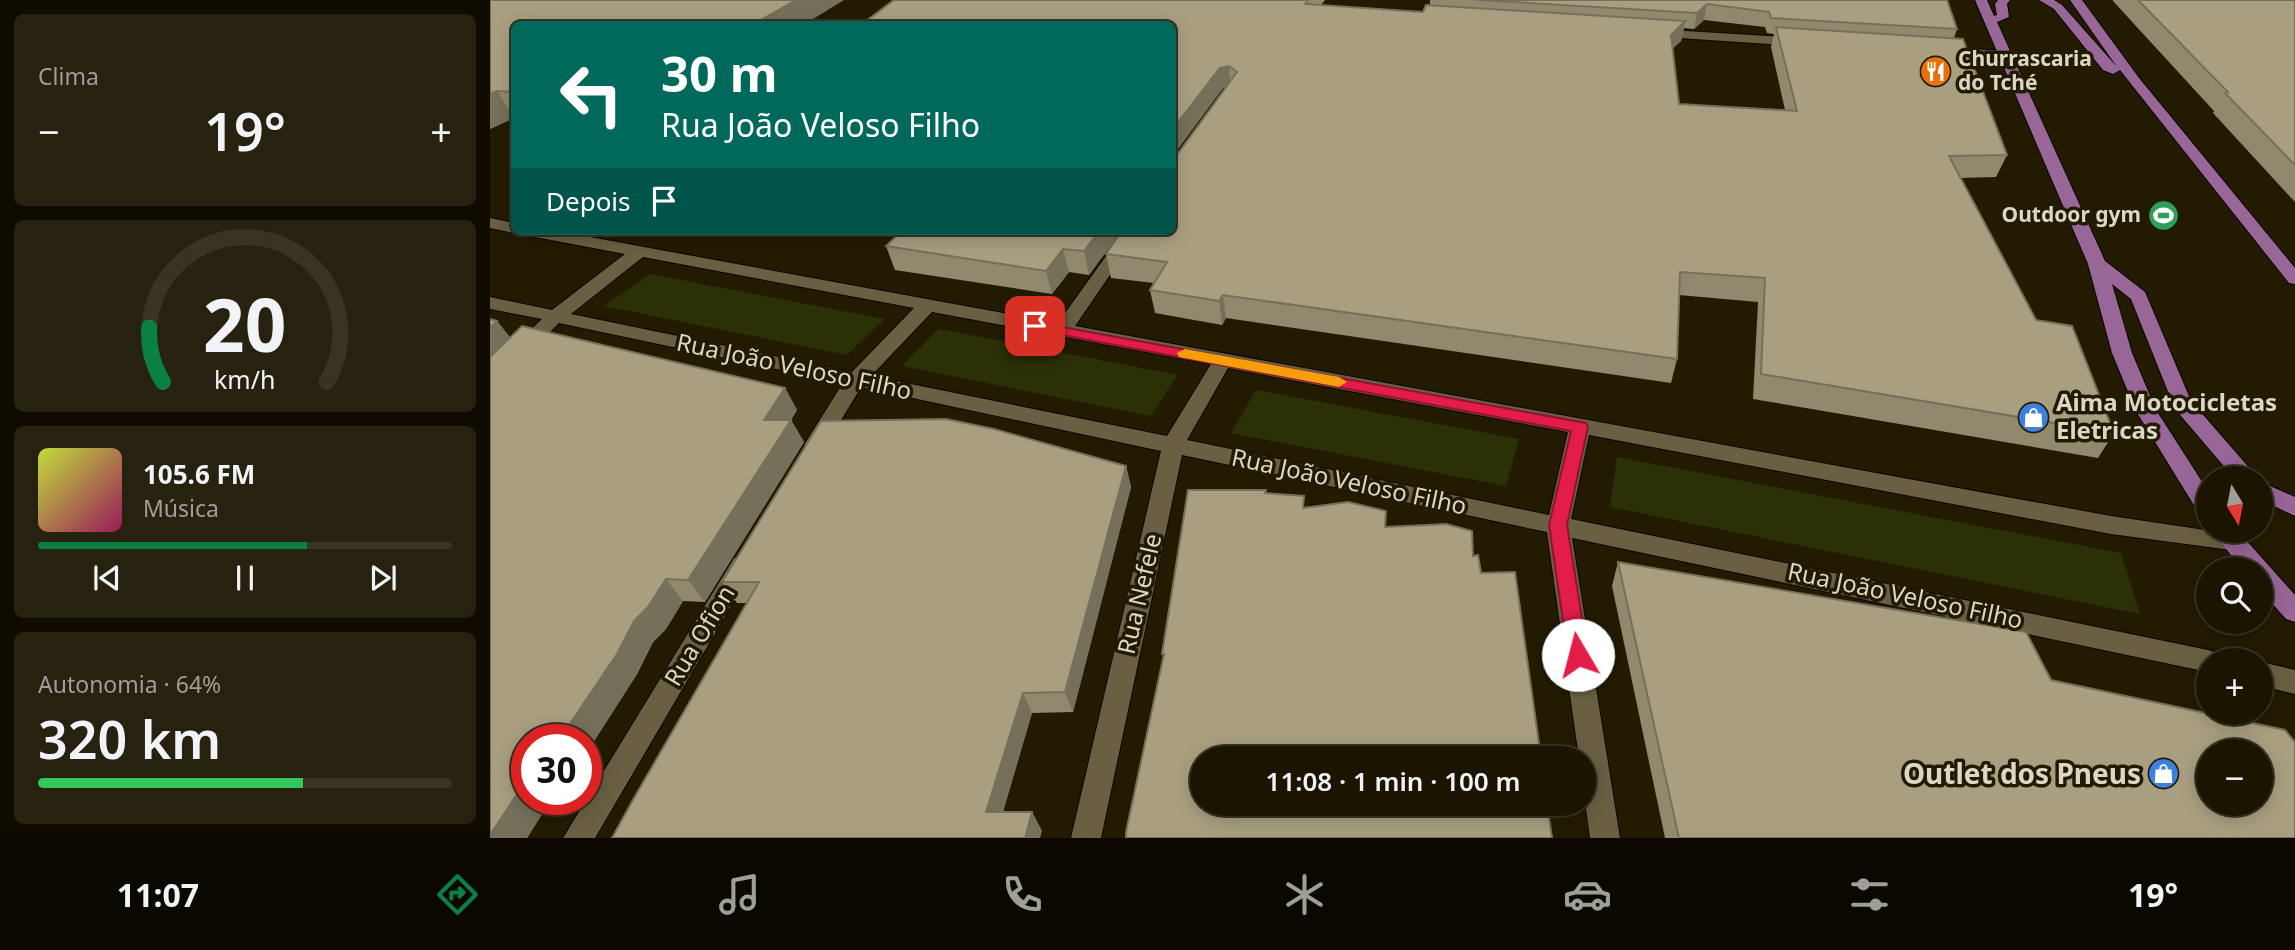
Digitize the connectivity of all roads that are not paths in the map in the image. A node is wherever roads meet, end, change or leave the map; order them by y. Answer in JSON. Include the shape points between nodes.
{"nodes":[{"id":1,"x":1981,"y":0,"type":"edge"},
{"id":2,"x":2004,"y":0,"type":"edge"},
{"id":3,"x":2045,"y":0,"type":"edge"},
{"id":4,"x":2076,"y":0,"type":"edge"},
{"id":5,"x":1990,"y":20,"type":"junction"},
{"id":6,"x":1639,"y":32,"type":"edge"},
{"id":7,"x":1807,"y":43,"type":"edge"},
{"id":8,"x":1932,"y":51,"type":"edge"},
{"id":9,"x":2004,"y":55,"type":"junction"},
{"id":10,"x":2134,"y":81,"type":"junction"},
{"id":11,"x":490,"y":223,"type":"edge"},
{"id":12,"x":511,"y":227,"type":"edge"},
{"id":13,"x":551,"y":235,"type":"edge"},
{"id":14,"x":1129,"y":235,"type":"edge"},
{"id":15,"x":639,"y":252,"type":"junction"},
{"id":16,"x":2097,"y":264,"type":"junction"},
{"id":17,"x":2295,"y":279,"type":"edge"},
{"id":18,"x":490,"y":303,"type":"edge"},
{"id":19,"x":927,"y":306,"type":"junction"},
{"id":20,"x":554,"y":317,"type":"junction"},
{"id":21,"x":1062,"y":331,"type":"junction"},
{"id":22,"x":1223,"y":360,"type":"junction"},
{"id":23,"x":855,"y":380,"type":"junction"},
{"id":24,"x":490,"y":381,"type":"edge"},
{"id":25,"x":1580,"y":427,"type":"junction"},
{"id":26,"x":1173,"y":445,"type":"junction"},
{"id":27,"x":805,"y":462,"type":"edge"},
{"id":28,"x":2236,"y":466,"type":"edge"},
{"id":29,"x":2196,"y":490,"type":"edge"},
{"id":30,"x":2273,"y":496,"type":"edge"},
{"id":31,"x":2295,"y":507,"type":"edge"},
{"id":32,"x":1558,"y":525,"type":"junction"},
{"id":33,"x":2196,"y":533,"type":"edge"},
{"id":34,"x":2233,"y":543,"type":"edge"},
{"id":35,"x":755,"y":544,"type":"edge"},
{"id":36,"x":2245,"y":557,"type":"edge"},
{"id":37,"x":2273,"y":587,"type":"edge"},
{"id":38,"x":2295,"y":612,"type":"edge"},
{"id":39,"x":2196,"y":658,"type":"edge"},
{"id":40,"x":2273,"y":677,"type":"edge"},
{"id":41,"x":2295,"y":682,"type":"edge"},
{"id":42,"x":578,"y":838,"type":"edge"},
{"id":43,"x":1086,"y":838,"type":"edge"},
{"id":44,"x":1605,"y":838,"type":"edge"}],
"edges":[{"from":1,"to":5,"type":"main road"},
{"from":2,"to":5,"type":"main road","via":[[2003,17]]},
{"from":3,"to":10,"type":"main road","via":[[2058,7],[2108,67]]},
{"from":4,"to":10,"type":"main road"},
{"from":5,"to":9,"type":"main road"},
{"from":6,"to":7,"type":"street"},
{"from":8,"to":9,"type":"street"},
{"from":9,"to":16,"type":"main road"},
{"from":10,"to":17,"type":"main road"},
{"from":11,"to":12,"type":"street"},
{"from":13,"to":15,"type":"street"},
{"from":14,"to":21,"type":"street"},
{"from":15,"to":19,"type":"street"},
{"from":15,"to":20,"type":"street"},
{"from":16,"to":28,"type":"main road","via":[[2139,296],[2182,404]]},
{"from":16,"to":29,"type":"main road","via":[[2122,353],[2146,411]]},
{"from":18,"to":20,"type":"street","name":"Rua João Veloso Filho"},
{"from":19,"to":21,"type":"street"},
{"from":19,"to":23,"type":"street"},
{"from":20,"to":23,"type":"street","name":"Rua João Veloso Filho"},
{"from":20,"to":24,"type":"street"},
{"from":21,"to":22,"type":"street"},
{"from":22,"to":25,"type":"street"},
{"from":22,"to":26,"type":"street","name":"Rua Nefele"},
{"from":23,"to":26,"type":"street","name":"Rua João Veloso Filho"},
{"from":23,"to":27,"type":"street"},
{"from":25,"to":32,"type":"street"},
{"from":25,"to":33,"type":"street","via":[[2111,525]]},
{"from":26,"to":32,"type":"street","name":"Rua João Veloso Filho"},
{"from":26,"to":43,"type":"street","name":"Rua Nefele"},
{"from":30,"to":31,"type":"main road"},
{"from":32,"to":39,"type":"street","name":"Rua João Veloso Filho"},
{"from":32,"to":44,"type":"street"},
{"from":34,"to":36,"type":"main road"},
{"from":35,"to":42,"type":"street","name":"Rua Ofion"},
{"from":37,"to":38,"type":"main road"},
{"from":40,"to":41,"type":"street"}]}
